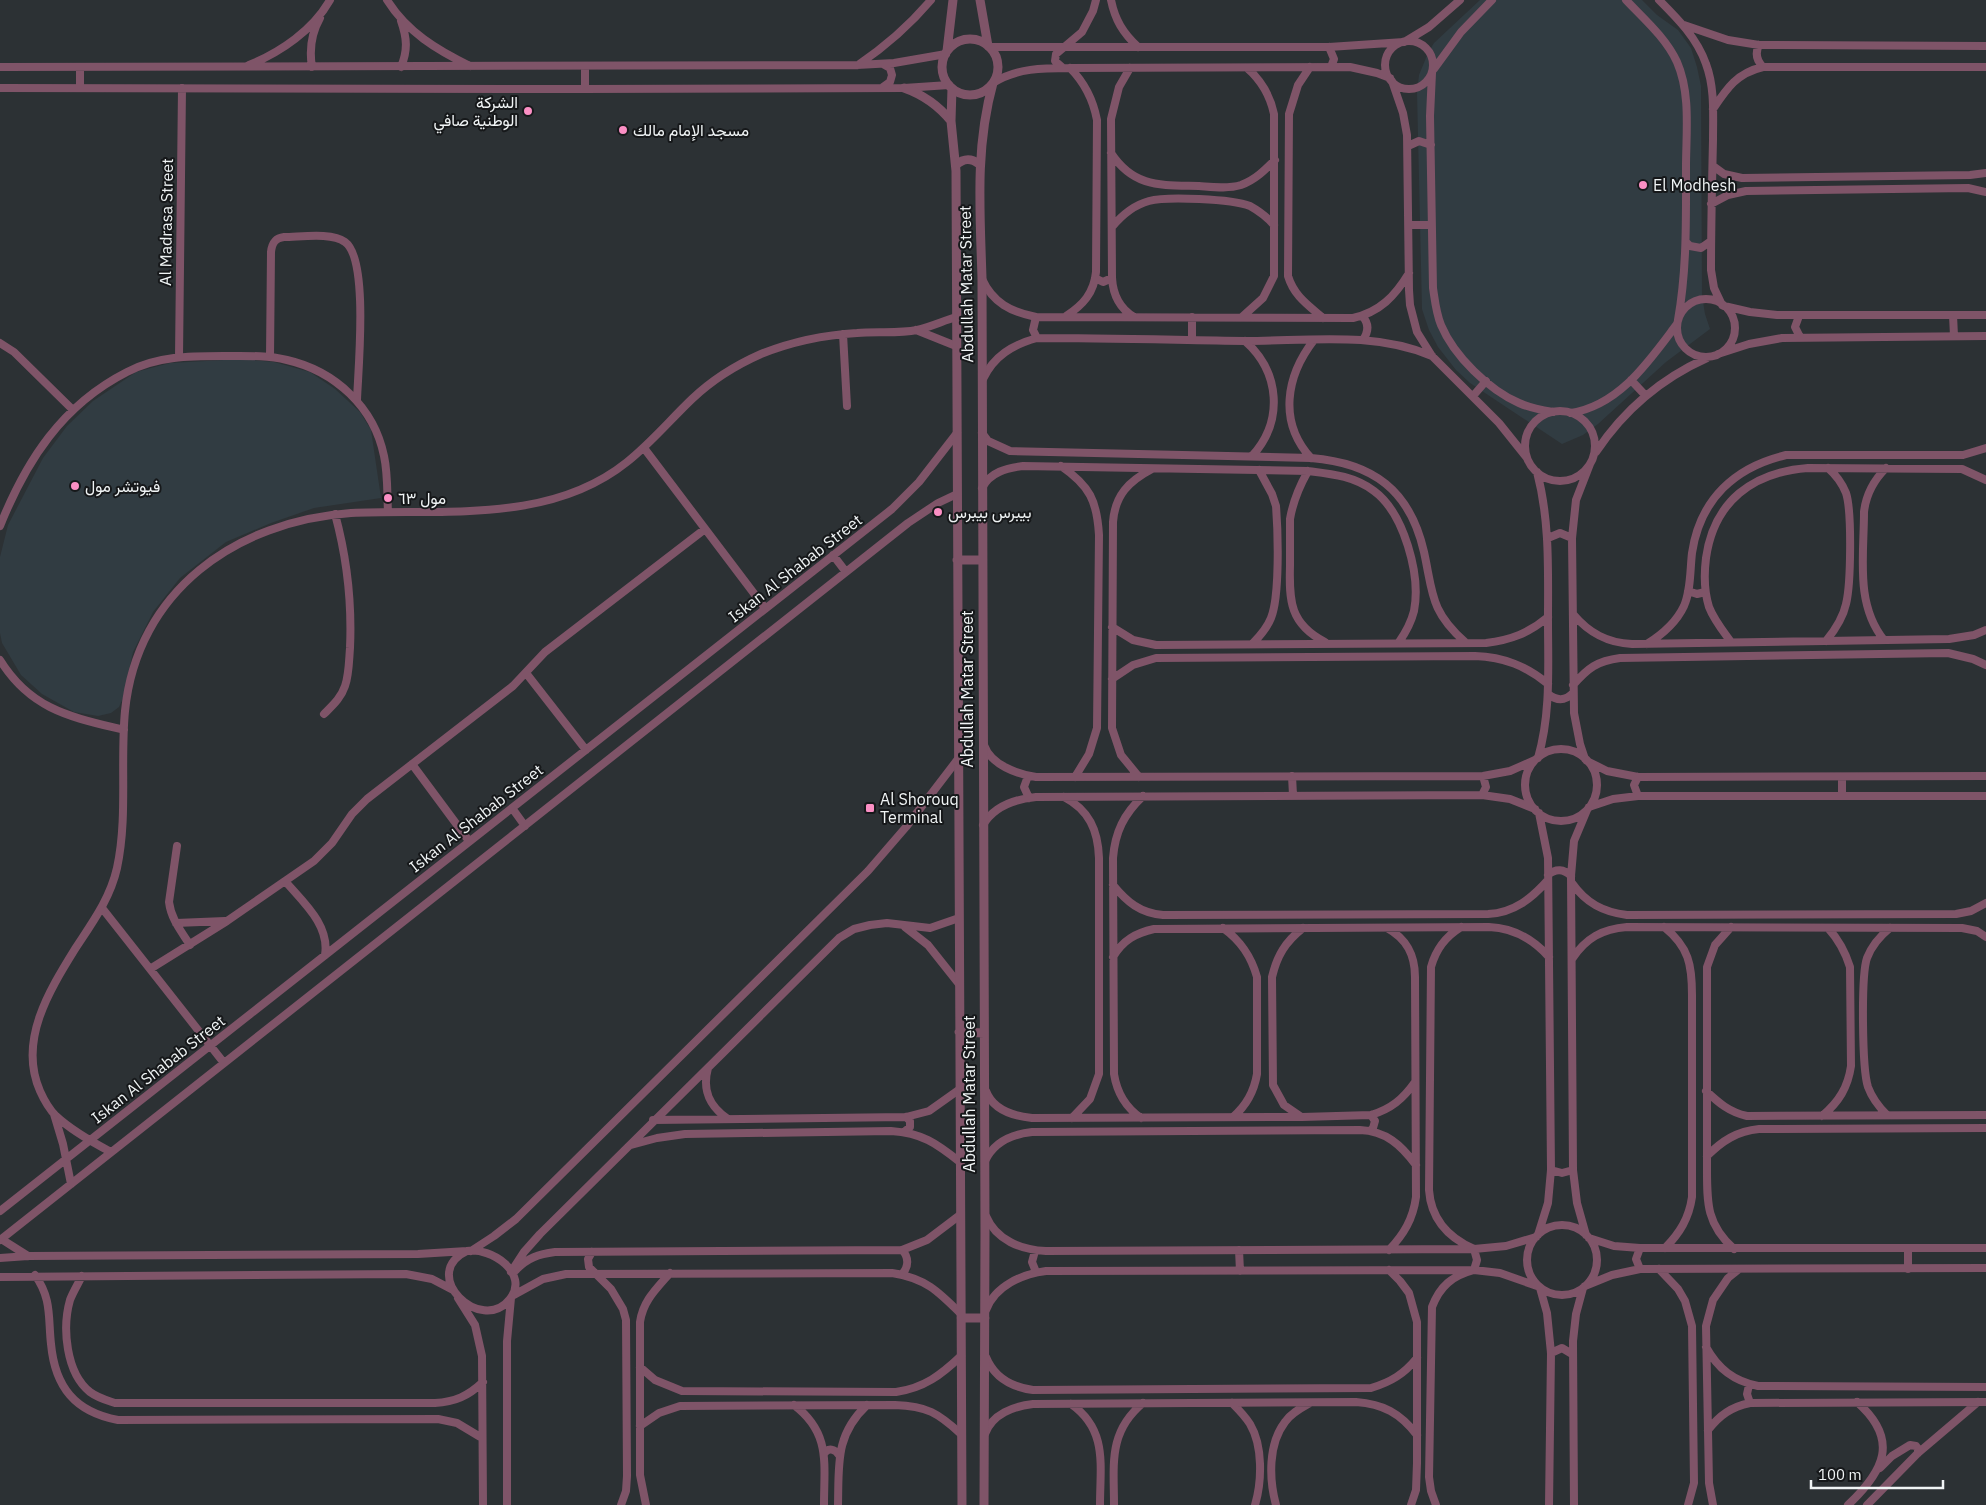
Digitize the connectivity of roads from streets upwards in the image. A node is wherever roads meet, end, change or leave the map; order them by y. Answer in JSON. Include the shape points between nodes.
{"nodes":[{"id":1,"x":330,"y":0,"type":"edge"},
{"id":2,"x":336,"y":0,"type":"edge"},
{"id":3,"x":931,"y":0,"type":"edge"},
{"id":4,"x":954,"y":0,"type":"edge"},
{"id":5,"x":980,"y":0,"type":"edge"},
{"id":6,"x":1096,"y":0,"type":"edge"},
{"id":7,"x":1106,"y":0,"type":"edge"},
{"id":8,"x":1111,"y":0,"type":"edge"},
{"id":9,"x":1460,"y":0,"type":"edge"},
{"id":10,"x":1492,"y":0,"type":"edge"},
{"id":11,"x":1626,"y":0,"type":"edge"},
{"id":12,"x":1660,"y":0,"type":"edge"},
{"id":13,"x":387,"y":1,"type":"edge"},
{"id":14,"x":1483,"y":4,"type":"edge"},
{"id":15,"x":325,"y":8,"type":"junction"},
{"id":16,"x":399,"y":17,"type":"junction"},
{"id":17,"x":1684,"y":25,"type":"junction"},
{"id":18,"x":1986,"y":38,"type":"edge"},
{"id":19,"x":1405,"y":42,"type":"junction"},
{"id":20,"x":1759,"y":45,"type":"junction"},
{"id":21,"x":1977,"y":46,"type":"junction"},
{"id":22,"x":1986,"y":46,"type":"edge"},
{"id":23,"x":989,"y":47,"type":"junction"},
{"id":24,"x":1063,"y":47,"type":"junction"},
{"id":25,"x":1138,"y":47,"type":"junction"},
{"id":26,"x":1329,"y":47,"type":"junction"},
{"id":27,"x":946,"y":52,"type":"junction"},
{"id":28,"x":883,"y":64,"type":"junction"},
{"id":29,"x":857,"y":65,"type":"junction"},
{"id":30,"x":0,"y":67,"type":"edge"},
{"id":31,"x":80,"y":67,"type":"junction"},
{"id":32,"x":245,"y":67,"type":"junction"},
{"id":33,"x":312,"y":67,"type":"junction"},
{"id":34,"x":401,"y":67,"type":"junction"},
{"id":35,"x":472,"y":67,"type":"junction"},
{"id":36,"x":585,"y":67,"type":"junction"},
{"id":37,"x":1310,"y":67,"type":"junction"},
{"id":38,"x":1330,"y":67,"type":"junction"},
{"id":39,"x":1763,"y":67,"type":"junction"},
{"id":40,"x":1983,"y":67,"type":"edge"},
{"id":41,"x":1067,"y":68,"type":"junction"},
{"id":42,"x":1130,"y":68,"type":"junction"},
{"id":43,"x":1247,"y":68,"type":"junction"},
{"id":44,"x":1432,"y":72,"type":"junction"},
{"id":45,"x":1986,"y":74,"type":"edge"},
{"id":46,"x":1391,"y":80,"type":"junction"},
{"id":47,"x":993,"y":83,"type":"junction"},
{"id":48,"x":883,"y":87,"type":"junction"},
{"id":49,"x":950,"y":87,"type":"junction"},
{"id":50,"x":0,"y":88,"type":"edge"},
{"id":51,"x":80,"y":88,"type":"junction"},
{"id":52,"x":182,"y":88,"type":"junction"},
{"id":53,"x":904,"y":88,"type":"junction"},
{"id":54,"x":585,"y":89,"type":"junction"},
{"id":55,"x":1713,"y":109,"type":"junction"},
{"id":56,"x":1274,"y":114,"type":"junction"},
{"id":57,"x":1289,"y":114,"type":"junction"},
{"id":58,"x":1111,"y":119,"type":"junction"},
{"id":59,"x":951,"y":120,"type":"junction"},
{"id":60,"x":1097,"y":120,"type":"junction"},
{"id":61,"x":1431,"y":145,"type":"junction"},
{"id":62,"x":1408,"y":146,"type":"junction"},
{"id":63,"x":1111,"y":153,"type":"junction"},
{"id":64,"x":1275,"y":160,"type":"junction"},
{"id":65,"x":980,"y":164,"type":"junction"},
{"id":66,"x":956,"y":165,"type":"junction"},
{"id":67,"x":1713,"y":166,"type":"junction"},
{"id":68,"x":1986,"y":173,"type":"edge"},
{"id":69,"x":1158,"y":185,"type":"junction"},
{"id":70,"x":1231,"y":187,"type":"junction"},
{"id":71,"x":1986,"y":192,"type":"edge"},
{"id":72,"x":1158,"y":199,"type":"junction"},
{"id":73,"x":1230,"y":202,"type":"junction"},
{"id":74,"x":1711,"y":204,"type":"junction"},
{"id":75,"x":1274,"y":225,"type":"junction"},
{"id":76,"x":1409,"y":225,"type":"junction"},
{"id":77,"x":1431,"y":225,"type":"junction"},
{"id":78,"x":1112,"y":227,"type":"junction"},
{"id":79,"x":1686,"y":242,"type":"junction"},
{"id":80,"x":1710,"y":242,"type":"junction"},
{"id":81,"x":1409,"y":273,"type":"junction"},
{"id":82,"x":1274,"y":276,"type":"junction"},
{"id":83,"x":1288,"y":276,"type":"junction"},
{"id":84,"x":982,"y":278,"type":"junction"},
{"id":85,"x":1095,"y":278,"type":"junction"},
{"id":86,"x":1112,"y":278,"type":"junction"},
{"id":87,"x":1723,"y":305,"type":"junction"},
{"id":88,"x":1953,"y":315,"type":"junction"},
{"id":89,"x":1986,"y":315,"type":"edge"},
{"id":90,"x":1036,"y":316,"type":"junction"},
{"id":91,"x":1362,"y":316,"type":"junction"},
{"id":92,"x":1799,"y":316,"type":"junction"},
{"id":93,"x":956,"y":317,"type":"junction"},
{"id":94,"x":1064,"y":317,"type":"junction"},
{"id":95,"x":1134,"y":317,"type":"junction"},
{"id":96,"x":1192,"y":317,"type":"junction"},
{"id":97,"x":1242,"y":317,"type":"junction"},
{"id":98,"x":1323,"y":318,"type":"junction"},
{"id":99,"x":1677,"y":322,"type":"junction"},
{"id":100,"x":916,"y":330,"type":"junction"},
{"id":101,"x":843,"y":334,"type":"junction"},
{"id":102,"x":1954,"y":336,"type":"junction"},
{"id":103,"x":1800,"y":337,"type":"junction"},
{"id":104,"x":1037,"y":338,"type":"junction"},
{"id":105,"x":1984,"y":338,"type":"edge"},
{"id":106,"x":1192,"y":339,"type":"junction"},
{"id":107,"x":1314,"y":340,"type":"junction"},
{"id":108,"x":1363,"y":340,"type":"junction"},
{"id":109,"x":1245,"y":341,"type":"junction"},
{"id":110,"x":0,"y":343,"type":"edge"},
{"id":111,"x":956,"y":346,"type":"junction"},
{"id":112,"x":1718,"y":354,"type":"junction"},
{"id":113,"x":1432,"y":356,"type":"junction"},
{"id":114,"x":179,"y":357,"type":"junction"},
{"id":115,"x":270,"y":357,"type":"junction"},
{"id":116,"x":1709,"y":357,"type":"junction"},
{"id":117,"x":982,"y":380,"type":"junction"},
{"id":118,"x":1631,"y":380,"type":"junction"},
{"id":119,"x":1486,"y":381,"type":"junction"},
{"id":120,"x":1645,"y":395,"type":"junction"},
{"id":121,"x":1473,"y":396,"type":"junction"},
{"id":122,"x":357,"y":400,"type":"junction"},
{"id":123,"x":1274,"y":400,"type":"junction"},
{"id":124,"x":1289,"y":400,"type":"junction"},
{"id":125,"x":846,"y":406,"type":"dead end"},
{"id":126,"x":73,"y":410,"type":"junction"},
{"id":127,"x":1552,"y":412,"type":"junction"},
{"id":128,"x":1570,"y":413,"type":"junction"},
{"id":129,"x":982,"y":433,"type":"junction"},
{"id":130,"x":957,"y":434,"type":"junction"},
{"id":131,"x":644,"y":448,"type":"junction"},
{"id":132,"x":1986,"y":448,"type":"edge"},
{"id":133,"x":1022,"y":452,"type":"junction"},
{"id":134,"x":1594,"y":454,"type":"junction"},
{"id":135,"x":1963,"y":454,"type":"junction"},
{"id":136,"x":1227,"y":456,"type":"junction"},
{"id":137,"x":1252,"y":456,"type":"junction"},
{"id":138,"x":1311,"y":458,"type":"junction"},
{"id":139,"x":1527,"y":458,"type":"junction"},
{"id":140,"x":1350,"y":464,"type":"junction"},
{"id":141,"x":1590,"y":464,"type":"junction"},
{"id":142,"x":1023,"y":466,"type":"junction"},
{"id":143,"x":1061,"y":466,"type":"junction"},
{"id":144,"x":1154,"y":468,"type":"junction"},
{"id":145,"x":1828,"y":468,"type":"junction"},
{"id":146,"x":1886,"y":468,"type":"junction"},
{"id":147,"x":1962,"y":469,"type":"junction"},
{"id":148,"x":1228,"y":470,"type":"junction"},
{"id":149,"x":1259,"y":470,"type":"junction"},
{"id":150,"x":1308,"y":471,"type":"junction"},
{"id":151,"x":1537,"y":472,"type":"junction"},
{"id":152,"x":1347,"y":477,"type":"junction"},
{"id":153,"x":1986,"y":480,"type":"edge"},
{"id":154,"x":982,"y":488,"type":"junction"},
{"id":155,"x":957,"y":494,"type":"junction"},
{"id":156,"x":388,"y":512,"type":"junction"},
{"id":157,"x":1850,"y":512,"type":"junction"},
{"id":158,"x":1864,"y":512,"type":"junction"},
{"id":159,"x":335,"y":514,"type":"junction"},
{"id":160,"x":1277,"y":519,"type":"junction"},
{"id":161,"x":1290,"y":519,"type":"junction"},
{"id":162,"x":0,"y":526,"type":"edge"},
{"id":163,"x":705,"y":529,"type":"junction"},
{"id":164,"x":1099,"y":535,"type":"junction"},
{"id":165,"x":1113,"y":535,"type":"junction"},
{"id":166,"x":1548,"y":538,"type":"junction"},
{"id":167,"x":1572,"y":538,"type":"junction"},
{"id":168,"x":833,"y":555,"type":"junction"},
{"id":169,"x":957,"y":560,"type":"junction"},
{"id":170,"x":982,"y":560,"type":"junction"},
{"id":171,"x":846,"y":572,"type":"junction"},
{"id":172,"x":1429,"y":584,"type":"junction"},
{"id":173,"x":1414,"y":586,"type":"junction"},
{"id":174,"x":1688,"y":591,"type":"junction"},
{"id":175,"x":1864,"y":591,"type":"junction"},
{"id":176,"x":1705,"y":592,"type":"junction"},
{"id":177,"x":1848,"y":592,"type":"junction"},
{"id":178,"x":1276,"y":594,"type":"junction"},
{"id":179,"x":1289,"y":595,"type":"junction"},
{"id":180,"x":765,"y":608,"type":"junction"},
{"id":181,"x":1573,"y":614,"type":"junction"},
{"id":182,"x":1548,"y":617,"type":"junction"},
{"id":183,"x":1112,"y":627,"type":"junction"},
{"id":184,"x":1986,"y":630,"type":"edge"},
{"id":185,"x":1948,"y":639,"type":"junction"},
{"id":186,"x":1884,"y":640,"type":"junction"},
{"id":187,"x":1798,"y":641,"type":"junction"},
{"id":188,"x":1826,"y":641,"type":"junction"},
{"id":189,"x":1399,"y":642,"type":"junction"},
{"id":190,"x":1465,"y":642,"type":"junction"},
{"id":191,"x":1486,"y":642,"type":"junction"},
{"id":192,"x":1731,"y":642,"type":"junction"},
{"id":193,"x":1253,"y":643,"type":"junction"},
{"id":194,"x":1326,"y":643,"type":"junction"},
{"id":195,"x":1621,"y":644,"type":"junction"},
{"id":196,"x":1648,"y":644,"type":"junction"},
{"id":197,"x":1156,"y":645,"type":"junction"},
{"id":198,"x":1948,"y":653,"type":"junction"},
{"id":199,"x":1486,"y":656,"type":"junction"},
{"id":200,"x":1798,"y":656,"type":"junction"},
{"id":201,"x":1156,"y":658,"type":"junction"},
{"id":202,"x":1620,"y":658,"type":"junction"},
{"id":203,"x":0,"y":660,"type":"edge"},
{"id":204,"x":1986,"y":665,"type":"edge"},
{"id":205,"x":526,"y":673,"type":"junction"},
{"id":206,"x":1112,"y":678,"type":"junction"},
{"id":207,"x":1548,"y":684,"type":"junction"},
{"id":208,"x":1573,"y":689,"type":"junction"},
{"id":209,"x":1548,"y":694,"type":"junction"},
{"id":210,"x":1111,"y":713,"type":"junction"},
{"id":211,"x":324,"y":714,"type":"dead end"},
{"id":212,"x":1098,"y":714,"type":"junction"},
{"id":213,"x":124,"y":730,"type":"junction"},
{"id":214,"x":983,"y":740,"type":"junction"},
{"id":215,"x":586,"y":750,"type":"junction"},
{"id":216,"x":958,"y":759,"type":"junction"},
{"id":217,"x":1536,"y":759,"type":"junction"},
{"id":218,"x":1586,"y":760,"type":"junction"},
{"id":219,"x":412,"y":764,"type":"junction"},
{"id":220,"x":1984,"y":775,"type":"edge"},
{"id":221,"x":1028,"y":776,"type":"junction"},
{"id":222,"x":1292,"y":776,"type":"junction"},
{"id":223,"x":1482,"y":776,"type":"junction"},
{"id":224,"x":1075,"y":777,"type":"junction"},
{"id":225,"x":1139,"y":777,"type":"junction"},
{"id":226,"x":1638,"y":777,"type":"junction"},
{"id":227,"x":1842,"y":777,"type":"junction"},
{"id":228,"x":1293,"y":795,"type":"junction"},
{"id":229,"x":1482,"y":795,"type":"junction"},
{"id":230,"x":1062,"y":796,"type":"junction"},
{"id":231,"x":1143,"y":796,"type":"junction"},
{"id":232,"x":1638,"y":796,"type":"junction"},
{"id":233,"x":1842,"y":796,"type":"junction"},
{"id":234,"x":1985,"y":797,"type":"edge"},
{"id":235,"x":1029,"y":798,"type":"junction"},
{"id":236,"x":512,"y":808,"type":"junction"},
{"id":237,"x":1588,"y":809,"type":"junction"},
{"id":238,"x":1537,"y":811,"type":"junction"},
{"id":239,"x":983,"y":825,"type":"junction"},
{"id":240,"x":525,"y":826,"type":"junction"},
{"id":241,"x":470,"y":841,"type":"junction"},
{"id":242,"x":1099,"y":843,"type":"junction"},
{"id":243,"x":1114,"y":844,"type":"junction"},
{"id":244,"x":177,"y":846,"type":"dead end"},
{"id":245,"x":1548,"y":878,"type":"junction"},
{"id":246,"x":1571,"y":879,"type":"junction"},
{"id":247,"x":285,"y":880,"type":"junction"},
{"id":248,"x":1113,"y":885,"type":"junction"},
{"id":249,"x":1986,"y":903,"type":"edge"},
{"id":250,"x":102,"y":908,"type":"junction"},
{"id":251,"x":1496,"y":913,"type":"junction"},
{"id":252,"x":1963,"y":913,"type":"junction"},
{"id":253,"x":1155,"y":914,"type":"junction"},
{"id":254,"x":1325,"y":914,"type":"junction"},
{"id":255,"x":1627,"y":915,"type":"junction"},
{"id":256,"x":959,"y":918,"type":"junction"},
{"id":257,"x":227,"y":921,"type":"junction"},
{"id":258,"x":176,"y":923,"type":"junction"},
{"id":259,"x":904,"y":926,"type":"junction"},
{"id":260,"x":1385,"y":927,"type":"junction"},
{"id":261,"x":1461,"y":927,"type":"junction"},
{"id":262,"x":1496,"y":927,"type":"junction"},
{"id":263,"x":1224,"y":928,"type":"junction"},
{"id":264,"x":1303,"y":928,"type":"junction"},
{"id":265,"x":1326,"y":928,"type":"junction"},
{"id":266,"x":1627,"y":928,"type":"junction"},
{"id":267,"x":1664,"y":928,"type":"junction"},
{"id":268,"x":1731,"y":928,"type":"junction"},
{"id":269,"x":1828,"y":928,"type":"junction"},
{"id":270,"x":1890,"y":928,"type":"junction"},
{"id":271,"x":1962,"y":928,"type":"junction"},
{"id":272,"x":1154,"y":929,"type":"junction"},
{"id":273,"x":1986,"y":937,"type":"edge"},
{"id":274,"x":190,"y":945,"type":"junction"},
{"id":275,"x":325,"y":955,"type":"junction"},
{"id":276,"x":1113,"y":957,"type":"junction"},
{"id":277,"x":1549,"y":957,"type":"junction"},
{"id":278,"x":1572,"y":960,"type":"junction"},
{"id":279,"x":1415,"y":967,"type":"junction"},
{"id":280,"x":1431,"y":967,"type":"junction"},
{"id":281,"x":150,"y":969,"type":"junction"},
{"id":282,"x":1257,"y":977,"type":"junction"},
{"id":283,"x":1272,"y":977,"type":"junction"},
{"id":284,"x":1864,"y":982,"type":"junction"},
{"id":285,"x":1850,"y":983,"type":"junction"},
{"id":286,"x":959,"y":984,"type":"junction"},
{"id":287,"x":1706,"y":994,"type":"junction"},
{"id":288,"x":1692,"y":995,"type":"junction"},
{"id":289,"x":960,"y":1032,"type":"junction"},
{"id":290,"x":984,"y":1033,"type":"junction"},
{"id":291,"x":210,"y":1046,"type":"junction"},
{"id":292,"x":224,"y":1063,"type":"junction"},
{"id":293,"x":708,"y":1066,"type":"junction"},
{"id":294,"x":1851,"y":1066,"type":"junction"},
{"id":295,"x":1865,"y":1066,"type":"junction"},
{"id":296,"x":1098,"y":1074,"type":"junction"},
{"id":297,"x":1114,"y":1074,"type":"junction"},
{"id":298,"x":1257,"y":1074,"type":"junction"},
{"id":299,"x":1272,"y":1074,"type":"junction"},
{"id":300,"x":1415,"y":1082,"type":"junction"},
{"id":301,"x":984,"y":1087,"type":"junction"},
{"id":302,"x":960,"y":1089,"type":"junction"},
{"id":303,"x":1706,"y":1091,"type":"junction"},
{"id":304,"x":54,"y":1114,"type":"junction"},
{"id":305,"x":1985,"y":1114,"type":"edge"},
{"id":306,"x":1371,"y":1115,"type":"junction"},
{"id":307,"x":1887,"y":1115,"type":"junction"},
{"id":308,"x":1759,"y":1116,"type":"junction"},
{"id":309,"x":1822,"y":1116,"type":"junction"},
{"id":310,"x":906,"y":1117,"type":"junction"},
{"id":311,"x":1231,"y":1117,"type":"junction"},
{"id":312,"x":1302,"y":1117,"type":"junction"},
{"id":313,"x":1032,"y":1118,"type":"junction"},
{"id":314,"x":1072,"y":1118,"type":"junction"},
{"id":315,"x":1141,"y":1118,"type":"junction"},
{"id":316,"x":728,"y":1119,"type":"junction"},
{"id":317,"x":653,"y":1120,"type":"junction"},
{"id":318,"x":702,"y":1120,"type":"junction"},
{"id":319,"x":1986,"y":1128,"type":"edge"},
{"id":320,"x":1759,"y":1129,"type":"junction"},
{"id":321,"x":1371,"y":1130,"type":"junction"},
{"id":322,"x":1229,"y":1131,"type":"junction"},
{"id":323,"x":904,"y":1132,"type":"junction"},
{"id":324,"x":1032,"y":1132,"type":"junction"},
{"id":325,"x":702,"y":1133,"type":"junction"},
{"id":326,"x":90,"y":1140,"type":"junction"},
{"id":327,"x":629,"y":1146,"type":"junction"},
{"id":328,"x":111,"y":1152,"type":"junction"},
{"id":329,"x":1706,"y":1156,"type":"junction"},
{"id":330,"x":66,"y":1159,"type":"junction"},
{"id":331,"x":960,"y":1162,"type":"junction"},
{"id":332,"x":985,"y":1162,"type":"junction"},
{"id":333,"x":1416,"y":1165,"type":"junction"},
{"id":334,"x":1552,"y":1170,"type":"junction"},
{"id":335,"x":1573,"y":1170,"type":"junction"},
{"id":336,"x":1706,"y":1170,"type":"junction"},
{"id":337,"x":1692,"y":1171,"type":"junction"},
{"id":338,"x":71,"y":1184,"type":"junction"},
{"id":339,"x":1416,"y":1197,"type":"junction"},
{"id":340,"x":1429,"y":1197,"type":"junction"},
{"id":341,"x":0,"y":1211,"type":"edge"},
{"id":342,"x":960,"y":1214,"type":"junction"},
{"id":343,"x":985,"y":1214,"type":"junction"},
{"id":344,"x":1537,"y":1236,"type":"junction"},
{"id":345,"x":1587,"y":1237,"type":"junction"},
{"id":346,"x":1,"y":1239,"type":"edge"},
{"id":347,"x":1640,"y":1248,"type":"junction"},
{"id":348,"x":1665,"y":1248,"type":"junction"},
{"id":349,"x":1908,"y":1248,"type":"junction"},
{"id":350,"x":1986,"y":1248,"type":"edge"},
{"id":351,"x":1474,"y":1249,"type":"junction"},
{"id":352,"x":1734,"y":1249,"type":"junction"},
{"id":353,"x":902,"y":1250,"type":"junction"},
{"id":354,"x":1239,"y":1250,"type":"junction"},
{"id":355,"x":1389,"y":1250,"type":"junction"},
{"id":356,"x":469,"y":1251,"type":"junction"},
{"id":357,"x":1035,"y":1251,"type":"junction"},
{"id":358,"x":592,"y":1252,"type":"junction"},
{"id":359,"x":28,"y":1256,"type":"junction"},
{"id":360,"x":0,"y":1258,"type":"edge"},
{"id":361,"x":1908,"y":1268,"type":"junction"},
{"id":362,"x":1986,"y":1268,"type":"edge"},
{"id":363,"x":1640,"y":1269,"type":"junction"},
{"id":364,"x":1660,"y":1269,"type":"junction"},
{"id":365,"x":1389,"y":1270,"type":"junction"},
{"id":366,"x":1474,"y":1270,"type":"junction"},
{"id":367,"x":1738,"y":1270,"type":"junction"},
{"id":368,"x":1240,"y":1271,"type":"junction"},
{"id":369,"x":1036,"y":1272,"type":"junction"},
{"id":370,"x":512,"y":1273,"type":"junction"},
{"id":371,"x":594,"y":1273,"type":"junction"},
{"id":372,"x":670,"y":1273,"type":"junction"},
{"id":373,"x":902,"y":1274,"type":"junction"},
{"id":374,"x":34,"y":1275,"type":"junction"},
{"id":375,"x":0,"y":1276,"type":"edge"},
{"id":376,"x":82,"y":1276,"type":"junction"},
{"id":377,"x":1539,"y":1287,"type":"junction"},
{"id":378,"x":1584,"y":1287,"type":"junction"},
{"id":379,"x":453,"y":1290,"type":"junction"},
{"id":380,"x":511,"y":1297,"type":"junction"},
{"id":381,"x":458,"y":1298,"type":"junction"},
{"id":382,"x":961,"y":1316,"type":"junction"},
{"id":383,"x":985,"y":1316,"type":"junction"},
{"id":384,"x":1430,"y":1321,"type":"junction"},
{"id":385,"x":1417,"y":1322,"type":"junction"},
{"id":386,"x":1692,"y":1326,"type":"junction"},
{"id":387,"x":1706,"y":1326,"type":"junction"},
{"id":388,"x":627,"y":1331,"type":"junction"},
{"id":389,"x":640,"y":1331,"type":"junction"},
{"id":390,"x":1706,"y":1347,"type":"junction"},
{"id":391,"x":1551,"y":1353,"type":"junction"},
{"id":392,"x":985,"y":1354,"type":"junction"},
{"id":393,"x":1572,"y":1354,"type":"junction"},
{"id":394,"x":961,"y":1356,"type":"junction"},
{"id":395,"x":1416,"y":1358,"type":"junction"},
{"id":396,"x":640,"y":1367,"type":"junction"},
{"id":397,"x":483,"y":1382,"type":"junction"},
{"id":398,"x":1749,"y":1385,"type":"junction"},
{"id":399,"x":1986,"y":1387,"type":"edge"},
{"id":400,"x":1371,"y":1388,"type":"junction"},
{"id":401,"x":1033,"y":1390,"type":"junction"},
{"id":402,"x":691,"y":1391,"type":"junction"},
{"id":403,"x":896,"y":1392,"type":"junction"},
{"id":404,"x":1311,"y":1402,"type":"junction"},
{"id":405,"x":1857,"y":1402,"type":"junction"},
{"id":406,"x":1982,"y":1402,"type":"edge"},
{"id":407,"x":1142,"y":1403,"type":"junction"},
{"id":408,"x":1232,"y":1403,"type":"junction"},
{"id":409,"x":1370,"y":1403,"type":"junction"},
{"id":410,"x":1750,"y":1403,"type":"junction"},
{"id":411,"x":1033,"y":1404,"type":"junction"},
{"id":412,"x":1071,"y":1404,"type":"junction"},
{"id":413,"x":691,"y":1405,"type":"junction"},
{"id":414,"x":794,"y":1405,"type":"junction"},
{"id":415,"x":867,"y":1405,"type":"junction"},
{"id":416,"x":895,"y":1405,"type":"junction"},
{"id":417,"x":640,"y":1426,"type":"junction"},
{"id":418,"x":1708,"y":1430,"type":"junction"},
{"id":419,"x":961,"y":1434,"type":"junction"},
{"id":420,"x":1417,"y":1435,"type":"junction"},
{"id":421,"x":984,"y":1436,"type":"junction"},
{"id":422,"x":482,"y":1438,"type":"junction"},
{"id":423,"x":1258,"y":1448,"type":"junction"},
{"id":424,"x":1274,"y":1448,"type":"junction"},
{"id":425,"x":1918,"y":1453,"type":"junction"},
{"id":426,"x":824,"y":1454,"type":"junction"},
{"id":427,"x":839,"y":1455,"type":"junction"},
{"id":428,"x":1100,"y":1458,"type":"junction"},
{"id":429,"x":1114,"y":1458,"type":"junction"},
{"id":430,"x":1417,"y":1463,"type":"junction"},
{"id":431,"x":1429,"y":1463,"type":"junction"},
{"id":432,"x":1878,"y":1469,"type":"junction"},
{"id":433,"x":640,"y":1483,"type":"junction"},
{"id":434,"x":1694,"y":1483,"type":"junction"},
{"id":435,"x":1709,"y":1483,"type":"junction"},
{"id":436,"x":626,"y":1484,"type":"junction"},
{"id":437,"x":1257,"y":1495,"type":"junction"},
{"id":438,"x":1274,"y":1495,"type":"junction"},
{"id":439,"x":1115,"y":1504,"type":"edge"},
{"id":440,"x":1574,"y":1504,"type":"edge"},
{"id":441,"x":483,"y":1505,"type":"edge"},
{"id":442,"x":507,"y":1505,"type":"edge"},
{"id":443,"x":621,"y":1505,"type":"edge"},
{"id":444,"x":646,"y":1505,"type":"edge"},
{"id":445,"x":824,"y":1505,"type":"edge"},
{"id":446,"x":838,"y":1505,"type":"edge"},
{"id":447,"x":962,"y":1505,"type":"edge"},
{"id":448,"x":984,"y":1505,"type":"edge"},
{"id":449,"x":1100,"y":1505,"type":"edge"},
{"id":450,"x":1254,"y":1505,"type":"edge"},
{"id":451,"x":1276,"y":1505,"type":"edge"},
{"id":452,"x":1411,"y":1505,"type":"edge"},
{"id":453,"x":1436,"y":1505,"type":"edge"},
{"id":454,"x":1550,"y":1505,"type":"edge"},
{"id":455,"x":1688,"y":1505,"type":"edge"},
{"id":456,"x":1713,"y":1505,"type":"edge"},
{"id":457,"x":1848,"y":1505,"type":"edge"},
{"id":458,"x":1867,"y":1505,"type":"edge"}],
"edges":[{"from":1,"to":15,"type":"street"},
{"from":2,"to":15,"type":"street"},
{"from":3,"to":29,"type":"street","via":[[905,29]]},
{"from":4,"to":27,"type":"street"},
{"from":5,"to":23,"type":"street"},
{"from":6,"to":7,"type":"street"},
{"from":6,"to":24,"type":"street","via":[[1082,32]]},
{"from":8,"to":25,"type":"street","via":[[1123,31]]},
{"from":9,"to":19,"type":"street"},
{"from":10,"to":14,"type":"street"},
{"from":11,"to":79,"type":"street","via":[[1669,48],[1684,85]]},
{"from":12,"to":17,"type":"street"},
{"from":13,"to":16,"type":"street"},
{"from":14,"to":44,"type":"street"},
{"from":15,"to":32,"type":"street","via":[[289,43]]},
{"from":15,"to":33,"type":"street","via":[[313,34]]},
{"from":16,"to":34,"type":"street","via":[[406,40]]},
{"from":16,"to":35,"type":"street","via":[[438,51]]},
{"from":17,"to":20,"type":"street","via":[[1721,38]]},
{"from":17,"to":55,"type":"street","via":[[1706,64]]},
{"from":18,"to":21,"type":"street"},
{"from":19,"to":26,"type":"street"},
{"from":19,"to":44,"type":"street","via":[[1414,42],[1427,49],[1431,55]]},
{"from":19,"to":46,"type":"street","via":[[1397,45],[1387,56],[1386,71]]},
{"from":20,"to":21,"type":"street"},
{"from":20,"to":39,"type":"street","via":[[1757,59]]},
{"from":21,"to":22,"type":"street"},
{"from":23,"to":24,"type":"street"},
{"from":23,"to":27,"type":"street","via":[[977,40],[964,40]]},
{"from":23,"to":47,"type":"street","via":[[998,64]]},
{"from":24,"to":25,"type":"street"},
{"from":24,"to":41,"type":"street","via":[[1055,58],[1057,65]]},
{"from":25,"to":26,"type":"street"},
{"from":26,"to":38,"type":"street","via":[[1334,59]]},
{"from":27,"to":28,"type":"street"},
{"from":27,"to":49,"type":"street","via":[[942,70]]},
{"from":28,"to":29,"type":"street"},
{"from":28,"to":48,"type":"street","via":[[890,68],[892,75],[890,82]]},
{"from":29,"to":36,"type":"street"},
{"from":30,"to":31,"type":"street"},
{"from":31,"to":32,"type":"street"},
{"from":31,"to":51,"type":"street"},
{"from":32,"to":33,"type":"street"},
{"from":33,"to":34,"type":"street"},
{"from":34,"to":35,"type":"street"},
{"from":35,"to":36,"type":"street"},
{"from":36,"to":54,"type":"street"},
{"from":37,"to":38,"type":"street"},
{"from":37,"to":43,"type":"street"},
{"from":37,"to":57,"type":"street","via":[[1296,90]]},
{"from":38,"to":46,"type":"street","via":[[1363,69]]},
{"from":39,"to":40,"type":"street"},
{"from":39,"to":55,"type":"street","via":[[1733,81]]},
{"from":40,"to":45,"type":"street"},
{"from":41,"to":42,"type":"street"},
{"from":41,"to":47,"type":"street","via":[[1015,73]]},
{"from":41,"to":60,"type":"street","via":[[1085,86]]},
{"from":42,"to":43,"type":"street"},
{"from":42,"to":58,"type":"street","via":[[1119,87]]},
{"from":43,"to":56,"type":"street","via":[[1268,93]]},
{"from":44,"to":46,"type":"street","via":[[1423,84],[1410,89]]},
{"from":44,"to":61,"type":"street"},
{"from":46,"to":62,"type":"street","via":[[1403,113]]},
{"from":47,"to":49,"type":"street","via":[[977,94],[963,94]]},
{"from":47,"to":65,"type":"street","name":"Abdullah Matar Street","via":[[984,122]]},
{"from":48,"to":53,"type":"street"},
{"from":48,"to":54,"type":"street"},
{"from":49,"to":53,"type":"street"},
{"from":49,"to":59,"type":"street","name":"Abdullah Matar Street"},
{"from":50,"to":51,"type":"street"},
{"from":51,"to":52,"type":"street"},
{"from":52,"to":54,"type":"street"},
{"from":52,"to":114,"type":"street","name":"Al Madrasa Street"},
{"from":53,"to":59,"type":"street","via":[[930,100]]},
{"from":55,"to":67,"type":"street"},
{"from":56,"to":57,"type":"street","via":[[1280,111]]},
{"from":56,"to":64,"type":"street"},
{"from":57,"to":83,"type":"street"},
{"from":58,"to":60,"type":"street","via":[[1103,117]]},
{"from":58,"to":63,"type":"street"},
{"from":59,"to":66,"type":"street","name":"Abdullah Matar Street"},
{"from":60,"to":85,"type":"street"},
{"from":61,"to":62,"type":"street","via":[[1419,141]]},
{"from":61,"to":77,"type":"street"},
{"from":62,"to":76,"type":"street"},
{"from":63,"to":69,"type":"street","via":[[1117,163],[1135,178]]},
{"from":63,"to":78,"type":"street"},
{"from":64,"to":70,"type":"street","via":[[1250,180]]},
{"from":64,"to":75,"type":"street"},
{"from":65,"to":66,"type":"street","via":[[968,159]]},
{"from":65,"to":84,"type":"street","name":"Abdullah Matar Street"},
{"from":66,"to":93,"type":"street","name":"Abdullah Matar Street"},
{"from":67,"to":68,"type":"street","via":[[1724,174],[1742,178]]},
{"from":67,"to":74,"type":"street"},
{"from":69,"to":70,"type":"street"},
{"from":69,"to":72,"type":"street","via":[[1154,192]]},
{"from":70,"to":73,"type":"street","via":[[1234,195]]},
{"from":71,"to":74,"type":"street","via":[[1968,188],[1746,191],[1728,195]]},
{"from":72,"to":73,"type":"street"},
{"from":72,"to":78,"type":"street","via":[[1137,206]]},
{"from":73,"to":75,"type":"street","via":[[1250,207]]},
{"from":74,"to":80,"type":"street"},
{"from":75,"to":82,"type":"street"},
{"from":76,"to":77,"type":"street"},
{"from":76,"to":81,"type":"street"},
{"from":77,"to":119,"type":"street","via":[[1433,288],[1441,324],[1460,356]]},
{"from":78,"to":86,"type":"street"},
{"from":79,"to":80,"type":"street","via":[[1695,248]]},
{"from":79,"to":99,"type":"street"},
{"from":80,"to":87,"type":"street","via":[[1712,279]]},
{"from":81,"to":91,"type":"street","via":[[1385,304]]},
{"from":81,"to":113,"type":"street","via":[[1412,319]]},
{"from":82,"to":83,"type":"street","via":[[1280,280]]},
{"from":82,"to":97,"type":"street","via":[[1263,298]]},
{"from":83,"to":98,"type":"street","via":[[1299,298]]},
{"from":84,"to":90,"type":"street","via":[[996,301],[1015,312]]},
{"from":84,"to":117,"type":"street","name":"Abdullah Matar Street"},
{"from":85,"to":86,"type":"street","via":[[1103,282]]},
{"from":85,"to":94,"type":"street","via":[[1082,304]]},
{"from":86,"to":95,"type":"street","via":[[1112,288],[1120,305]]},
{"from":87,"to":92,"type":"street","via":[[1764,314]]},
{"from":87,"to":99,"type":"street","via":[[1705,299],[1696,301],[1682,312]]},
{"from":87,"to":112,"type":"street","via":[[1734,322],[1734,332],[1732,341]]},
{"from":88,"to":89,"type":"street"},
{"from":88,"to":92,"type":"street"},
{"from":88,"to":102,"type":"street"},
{"from":90,"to":94,"type":"street"},
{"from":90,"to":104,"type":"street","via":[[1032,325]]},
{"from":91,"to":98,"type":"street"},
{"from":91,"to":108,"type":"street","via":[[1368,330]]},
{"from":92,"to":103,"type":"street","via":[[1795,326]]},
{"from":93,"to":100,"type":"street"},
{"from":93,"to":111,"type":"street","name":"Abdullah Matar Street"},
{"from":94,"to":95,"type":"street"},
{"from":95,"to":96,"type":"street"},
{"from":96,"to":97,"type":"street"},
{"from":96,"to":106,"type":"street"},
{"from":97,"to":98,"type":"street"},
{"from":99,"to":116,"type":"street","via":[[1677,333],[1685,348],[1692,354]]},
{"from":99,"to":118,"type":"street"},
{"from":100,"to":101,"type":"street"},
{"from":100,"to":111,"type":"street"},
{"from":101,"to":125,"type":"street"},
{"from":101,"to":131,"type":"street","via":[[779,348],[734,368],[694,397]]},
{"from":102,"to":103,"type":"street"},
{"from":102,"to":105,"type":"street"},
{"from":103,"to":112,"type":"street","via":[[1766,340]]},
{"from":104,"to":106,"type":"street"},
{"from":104,"to":117,"type":"street","via":[[1022,342],[997,357]]},
{"from":106,"to":109,"type":"street"},
{"from":107,"to":108,"type":"street"},
{"from":107,"to":109,"type":"street"},
{"from":107,"to":124,"type":"street","via":[[1296,368]]},
{"from":108,"to":113,"type":"street","via":[[1405,346]]},
{"from":109,"to":123,"type":"street","via":[[1267,367]]},
{"from":110,"to":126,"type":"street","via":[[24,361]]},
{"from":111,"to":130,"type":"street","name":"Abdullah Matar Street"},
{"from":112,"to":116,"type":"street"},
{"from":113,"to":121,"type":"street"},
{"from":114,"to":115,"type":"street"},
{"from":114,"to":126,"type":"street","via":[[128,371]]},
{"from":115,"to":122,"type":"street","via":[[321,372]]},
{"from":115,"to":122,"type":"street","via":[[273,243],[280,238],[292,237],[332,237],[344,241],[353,251],[358,273]]},
{"from":116,"to":120,"type":"street","via":[[1675,374]]},
{"from":117,"to":129,"type":"street","name":"Abdullah Matar Street"},
{"from":118,"to":120,"type":"street"},
{"from":118,"to":128,"type":"street","via":[[1595,407]]},
{"from":119,"to":121,"type":"street"},
{"from":119,"to":127,"type":"street","via":[[1518,403]]},
{"from":120,"to":134,"type":"street","via":[[1617,423]]},
{"from":121,"to":139,"type":"street"},
{"from":122,"to":156,"type":"street","via":[[380,440],[386,468]]},
{"from":123,"to":124,"type":"street"},
{"from":123,"to":137,"type":"street","via":[[1268,433]]},
{"from":124,"to":138,"type":"street","via":[[1298,438]]},
{"from":126,"to":162,"type":"street","via":[[47,438],[26,469]]},
{"from":127,"to":128,"type":"street"},
{"from":127,"to":139,"type":"street","via":[[1530,430],[1525,446]]},
{"from":128,"to":134,"type":"street","via":[[1588,424],[1595,444]]},
{"from":129,"to":133,"type":"street","via":[[998,447]]},
{"from":129,"to":154,"type":"street","name":"Abdullah Matar Street"},
{"from":130,"to":155,"type":"street","name":"Abdullah Matar Street"},
{"from":130,"to":168,"type":"street","name":"Iskan Al Shabab Street","via":[[906,496]]},
{"from":131,"to":156,"type":"street","via":[[627,463],[592,484],[544,502],[471,511]]},
{"from":131,"to":163,"type":"street"},
{"from":132,"to":135,"type":"street"},
{"from":133,"to":136,"type":"street"},
{"from":133,"to":142,"type":"street"},
{"from":134,"to":141,"type":"street"},
{"from":135,"to":147,"type":"street","via":[[1965,462]]},
{"from":135,"to":174,"type":"street","via":[[1805,454],[1777,457],[1751,467],[1721,490],[1702,518],[1693,551]]},
{"from":136,"to":137,"type":"street"},
{"from":136,"to":148,"type":"street"},
{"from":137,"to":138,"type":"street"},
{"from":138,"to":140,"type":"street"},
{"from":139,"to":151,"type":"street"},
{"from":140,"to":152,"type":"street"},
{"from":140,"to":172,"type":"street","via":[[1382,479],[1406,505],[1420,536]]},
{"from":141,"to":151,"type":"street","via":[[1572,479],[1560,481],[1548,479]]},
{"from":141,"to":167,"type":"street","via":[[1576,500]]},
{"from":142,"to":143,"type":"street"},
{"from":142,"to":154,"type":"street","via":[[994,474]]},
{"from":143,"to":144,"type":"street"},
{"from":143,"to":164,"type":"street","via":[[1083,483],[1091,494]]},
{"from":144,"to":148,"type":"street"},
{"from":144,"to":165,"type":"street","via":[[1134,480],[1118,498]]},
{"from":145,"to":146,"type":"street"},
{"from":145,"to":157,"type":"street","via":[[1846,492]]},
{"from":145,"to":176,"type":"street","via":[[1789,469],[1771,474],[1739,493],[1726,507],[1711,536],[1705,566]]},
{"from":146,"to":147,"type":"street"},
{"from":146,"to":158,"type":"street","via":[[1870,488]]},
{"from":147,"to":153,"type":"street"},
{"from":148,"to":149,"type":"street"},
{"from":149,"to":150,"type":"street"},
{"from":149,"to":160,"type":"street","via":[[1272,494]]},
{"from":150,"to":152,"type":"street"},
{"from":150,"to":161,"type":"street","via":[[1296,494]]},
{"from":151,"to":166,"type":"street"},
{"from":152,"to":173,"type":"street","via":[[1374,491],[1395,513],[1406,541]]},
{"from":154,"to":170,"type":"street","name":"Abdullah Matar Street"},
{"from":155,"to":169,"type":"street","name":"Abdullah Matar Street"},
{"from":155,"to":171,"type":"street","via":[[923,512]]},
{"from":156,"to":159,"type":"street"},
{"from":157,"to":158,"type":"street","via":[[1857,509]]},
{"from":157,"to":177,"type":"street"},
{"from":158,"to":175,"type":"street"},
{"from":159,"to":211,"type":"street","via":[[347,572],[350,651],[344,687]]},
{"from":159,"to":213,"type":"street","via":[[298,522],[228,550],[182,585],[142,642],[129,688]]},
{"from":160,"to":161,"type":"street","via":[[1284,515]]},
{"from":160,"to":178,"type":"street"},
{"from":161,"to":179,"type":"street"},
{"from":163,"to":180,"type":"street"},
{"from":163,"to":205,"type":"street","via":[[545,652]]},
{"from":164,"to":165,"type":"street","via":[[1104,532]]},
{"from":164,"to":212,"type":"street"},
{"from":165,"to":183,"type":"street"},
{"from":166,"to":167,"type":"street","via":[[1560,533]]},
{"from":166,"to":182,"type":"street"},
{"from":167,"to":181,"type":"street"},
{"from":168,"to":171,"type":"street"},
{"from":168,"to":180,"type":"street","name":"Iskan Al Shabab Street"},
{"from":169,"to":170,"type":"street"},
{"from":169,"to":216,"type":"street","name":"Abdullah Matar Street"},
{"from":170,"to":214,"type":"street","name":"Abdullah Matar Street"},
{"from":171,"to":240,"type":"street"},
{"from":172,"to":173,"type":"street","via":[[1422,588]]},
{"from":172,"to":190,"type":"street","via":[[1441,616]]},
{"from":173,"to":189,"type":"street","via":[[1414,610]]},
{"from":174,"to":176,"type":"street","via":[[1696,594]]},
{"from":174,"to":196,"type":"street","via":[[1678,617]]},
{"from":175,"to":177,"type":"street","via":[[1858,594]]},
{"from":175,"to":186,"type":"street","via":[[1870,617]]},
{"from":176,"to":192,"type":"street","via":[[1715,620]]},
{"from":177,"to":188,"type":"street","via":[[1842,618]]},
{"from":178,"to":179,"type":"street","via":[[1281,598]]},
{"from":178,"to":193,"type":"street","via":[[1267,627]]},
{"from":179,"to":194,"type":"street","via":[[1297,619]]},
{"from":180,"to":215,"type":"street","name":"Iskan Al Shabab Street"},
{"from":181,"to":195,"type":"street","via":[[1599,637]]},
{"from":181,"to":208,"type":"street"},
{"from":182,"to":191,"type":"street","via":[[1520,636]]},
{"from":182,"to":207,"type":"street"},
{"from":183,"to":197,"type":"street","via":[[1133,640]]},
{"from":183,"to":206,"type":"street"},
{"from":184,"to":185,"type":"street","via":[[1974,636]]},
{"from":185,"to":186,"type":"street"},
{"from":185,"to":198,"type":"street","via":[[1952,646]]},
{"from":186,"to":188,"type":"street"},
{"from":187,"to":188,"type":"street"},
{"from":187,"to":192,"type":"street"},
{"from":187,"to":200,"type":"street"},
{"from":189,"to":190,"type":"street"},
{"from":189,"to":194,"type":"street"},
{"from":190,"to":191,"type":"street"},
{"from":191,"to":199,"type":"street","via":[[1489,649]]},
{"from":192,"to":196,"type":"street"},
{"from":193,"to":194,"type":"street"},
{"from":193,"to":197,"type":"street"},
{"from":195,"to":196,"type":"street"},
{"from":195,"to":202,"type":"street","via":[[1617,651]]},
{"from":197,"to":201,"type":"street","via":[[1153,653]]},
{"from":198,"to":200,"type":"street"},
{"from":198,"to":204,"type":"street"},
{"from":199,"to":201,"type":"street"},
{"from":199,"to":207,"type":"street","via":[[1519,665]]},
{"from":200,"to":202,"type":"street"},
{"from":201,"to":206,"type":"street","via":[[1133,665]]},
{"from":202,"to":208,"type":"street","via":[[1598,663]]},
{"from":203,"to":213,"type":"street","via":[[20,686],[41,703],[70,717]]},
{"from":205,"to":215,"type":"street"},
{"from":205,"to":219,"type":"street","via":[[509,690]]},
{"from":206,"to":210,"type":"street"},
{"from":207,"to":209,"type":"street"},
{"from":208,"to":209,"type":"street","via":[[1564,699]]},
{"from":208,"to":218,"type":"street","via":[[1576,729]]},
{"from":209,"to":217,"type":"street","via":[[1545,728]]},
{"from":210,"to":212,"type":"street","via":[[1105,716]]},
{"from":210,"to":225,"type":"street","via":[[1116,742]]},
{"from":212,"to":224,"type":"street","via":[[1092,748]]},
{"from":213,"to":250,"type":"street","via":[[120,850],[111,889]]},
{"from":214,"to":221,"type":"street","via":[[986,750],[995,760]]},
{"from":214,"to":239,"type":"street","name":"Abdullah Matar Street"},
{"from":215,"to":236,"type":"street","name":"Iskan Al Shabab Street"},
{"from":216,"to":256,"type":"street","name":"Abdullah Matar Street"},
{"from":216,"to":356,"type":"street","via":[[887,849],[826,914],[516,1219]]},
{"from":217,"to":218,"type":"street","via":[[1545,753],[1562,750]]},
{"from":217,"to":223,"type":"street","via":[[1510,771]]},
{"from":217,"to":238,"type":"street","via":[[1526,776],[1525,785],[1526,794]]},
{"from":218,"to":226,"type":"street","via":[[1612,772]]},
{"from":218,"to":237,"type":"street","via":[[1596,779],[1596,789]]},
{"from":219,"to":241,"type":"street"},
{"from":219,"to":247,"type":"street","via":[[358,807],[324,852]]},
{"from":220,"to":227,"type":"street"},
{"from":221,"to":224,"type":"street"},
{"from":221,"to":235,"type":"street","via":[[1024,787]]},
{"from":222,"to":223,"type":"street"},
{"from":222,"to":225,"type":"street"},
{"from":222,"to":228,"type":"street"},
{"from":223,"to":229,"type":"street","via":[[1486,787]]},
{"from":224,"to":225,"type":"street"},
{"from":226,"to":227,"type":"street"},
{"from":226,"to":232,"type":"street","via":[[1634,785]]},
{"from":227,"to":233,"type":"street"},
{"from":228,"to":229,"type":"street"},
{"from":228,"to":231,"type":"street"},
{"from":229,"to":238,"type":"street","via":[[1510,799]]},
{"from":230,"to":231,"type":"street"},
{"from":230,"to":235,"type":"street"},
{"from":230,"to":242,"type":"street","via":[[1083,810],[1096,831]]},
{"from":231,"to":243,"type":"street","via":[[1124,818]]},
{"from":232,"to":233,"type":"street"},
{"from":232,"to":237,"type":"street","via":[[1613,799]]},
{"from":233,"to":234,"type":"street"},
{"from":235,"to":239,"type":"street","via":[[1007,804],[988,817]]},
{"from":236,"to":240,"type":"street"},
{"from":236,"to":241,"type":"street","name":"Iskan Al Shabab Street"},
{"from":237,"to":238,"type":"street","via":[[1563,820],[1548,818]]},
{"from":237,"to":246,"type":"street","via":[[1574,841]]},
{"from":238,"to":245,"type":"street","via":[[1546,843]]},
{"from":239,"to":290,"type":"street","name":"Abdullah Matar Street"},
{"from":240,"to":292,"type":"street"},
{"from":241,"to":275,"type":"street","name":"Iskan Al Shabab Street"},
{"from":242,"to":243,"type":"street","via":[[1106,840]]},
{"from":242,"to":296,"type":"street"},
{"from":243,"to":248,"type":"street"},
{"from":244,"to":258,"type":"street","via":[[169,902]]},
{"from":245,"to":246,"type":"street","via":[[1563,870]]},
{"from":245,"to":251,"type":"street","via":[[1524,902]]},
{"from":245,"to":277,"type":"street"},
{"from":246,"to":255,"type":"street","via":[[1584,898],[1601,909]]},
{"from":246,"to":278,"type":"street"},
{"from":247,"to":257,"type":"street"},
{"from":247,"to":275,"type":"street","via":[[320,926],[326,946]]},
{"from":248,"to":253,"type":"street","via":[[1127,901]]},
{"from":248,"to":276,"type":"street"},
{"from":249,"to":252,"type":"street"},
{"from":250,"to":281,"type":"street"},
{"from":250,"to":304,"type":"street","via":[[60,976],[36,1028],[32,1045],[36,1082]]},
{"from":251,"to":254,"type":"street"},
{"from":251,"to":262,"type":"street","via":[[1499,920]]},
{"from":252,"to":255,"type":"street"},
{"from":252,"to":271,"type":"street"},
{"from":253,"to":254,"type":"street"},
{"from":253,"to":272,"type":"street","via":[[1152,920]]},
{"from":254,"to":265,"type":"street"},
{"from":255,"to":266,"type":"street","via":[[1624,920]]},
{"from":256,"to":259,"type":"street","via":[[930,928]]},
{"from":256,"to":286,"type":"street","name":"Abdullah Matar Street"},
{"from":257,"to":258,"type":"street"},
{"from":257,"to":274,"type":"street"},
{"from":258,"to":274,"type":"street"},
{"from":259,"to":286,"type":"street","via":[[928,945]]},
{"from":259,"to":293,"type":"street","via":[[870,925],[854,929],[840,938]]},
{"from":260,"to":261,"type":"street"},
{"from":260,"to":265,"type":"street"},
{"from":260,"to":279,"type":"street","via":[[1409,947]]},
{"from":261,"to":262,"type":"street"},
{"from":261,"to":280,"type":"street","via":[[1445,940]]},
{"from":262,"to":277,"type":"street","via":[[1526,937]]},
{"from":263,"to":264,"type":"street"},
{"from":263,"to":272,"type":"street"},
{"from":263,"to":282,"type":"street","via":[[1245,949]]},
{"from":264,"to":265,"type":"street"},
{"from":264,"to":283,"type":"street","via":[[1282,949]]},
{"from":266,"to":267,"type":"street"},
{"from":266,"to":278,"type":"street","via":[[1600,932],[1584,944]]},
{"from":267,"to":268,"type":"street"},
{"from":267,"to":288,"type":"street","via":[[1674,935],[1687,955]]},
{"from":268,"to":269,"type":"street"},
{"from":268,"to":287,"type":"street","via":[[1722,935],[1710,955]]},
{"from":269,"to":270,"type":"street"},
{"from":269,"to":285,"type":"street","via":[[1846,952]]},
{"from":270,"to":271,"type":"street"},
{"from":270,"to":284,"type":"street","via":[[1880,936],[1867,958]]},
{"from":271,"to":273,"type":"street"},
{"from":272,"to":276,"type":"street","via":[[1130,938]]},
{"from":274,"to":281,"type":"street"},
{"from":275,"to":291,"type":"street","name":"Iskan Al Shabab Street"},
{"from":276,"to":297,"type":"street"},
{"from":277,"to":334,"type":"street"},
{"from":278,"to":335,"type":"street"},
{"from":279,"to":280,"type":"street","via":[[1421,964]]},
{"from":279,"to":300,"type":"street"},
{"from":280,"to":340,"type":"street"},
{"from":281,"to":291,"type":"street"},
{"from":282,"to":283,"type":"street","via":[[1266,974]]},
{"from":282,"to":298,"type":"street"},
{"from":283,"to":299,"type":"street"},
{"from":284,"to":285,"type":"street"},
{"from":284,"to":295,"type":"street"},
{"from":285,"to":294,"type":"street"},
{"from":286,"to":289,"type":"street","name":"Abdullah Matar Street"},
{"from":287,"to":288,"type":"street"},
{"from":287,"to":303,"type":"street"},
{"from":288,"to":337,"type":"street"},
{"from":289,"to":290,"type":"street"},
{"from":289,"to":302,"type":"street","name":"Abdullah Matar Street"},
{"from":290,"to":301,"type":"street","name":"Abdullah Matar Street"},
{"from":291,"to":292,"type":"street"},
{"from":291,"to":326,"type":"street","name":"Iskan Al Shabab Street"},
{"from":292,"to":328,"type":"street"},
{"from":293,"to":316,"type":"street","via":[[705,1090],[717,1112]]},
{"from":293,"to":317,"type":"street"},
{"from":294,"to":295,"type":"street"},
{"from":294,"to":309,"type":"street","via":[[1842,1094]]},
{"from":295,"to":307,"type":"street","via":[[1870,1093]]},
{"from":296,"to":297,"type":"street","via":[[1108,1077]]},
{"from":296,"to":314,"type":"street","via":[[1090,1098]]},
{"from":297,"to":315,"type":"street","via":[[1122,1099]]},
{"from":298,"to":299,"type":"street","via":[[1264,1078]]},
{"from":298,"to":311,"type":"street","via":[[1247,1103]]},
{"from":299,"to":312,"type":"street","via":[[1280,1100]]},
{"from":300,"to":306,"type":"street","via":[[1400,1100]]},
{"from":300,"to":333,"type":"street"},
{"from":301,"to":313,"type":"street","via":[[988,1098],[997,1106],[1020,1117]]},
{"from":301,"to":332,"type":"street","name":"Abdullah Matar Street"},
{"from":302,"to":310,"type":"street","via":[[929,1111]]},
{"from":302,"to":331,"type":"street","name":"Abdullah Matar Street"},
{"from":303,"to":308,"type":"street","via":[[1725,1108]]},
{"from":303,"to":329,"type":"street"},
{"from":304,"to":326,"type":"street"},
{"from":304,"to":330,"type":"street"},
{"from":305,"to":307,"type":"street"},
{"from":306,"to":312,"type":"street"},
{"from":306,"to":321,"type":"street","via":[[1375,1121]]},
{"from":307,"to":309,"type":"street"},
{"from":308,"to":309,"type":"street"},
{"from":308,"to":320,"type":"street","via":[[1756,1122]]},
{"from":310,"to":316,"type":"street"},
{"from":310,"to":323,"type":"street","via":[[910,1127]]},
{"from":311,"to":312,"type":"street"},
{"from":311,"to":315,"type":"street"},
{"from":311,"to":322,"type":"street"},
{"from":313,"to":314,"type":"street"},
{"from":313,"to":324,"type":"street"},
{"from":314,"to":315,"type":"street"},
{"from":316,"to":318,"type":"street"},
{"from":317,"to":318,"type":"street"},
{"from":317,"to":327,"type":"street"},
{"from":318,"to":325,"type":"street","via":[[699,1125]]},
{"from":319,"to":320,"type":"street"},
{"from":320,"to":329,"type":"street","via":[[1736,1134]]},
{"from":321,"to":322,"type":"street"},
{"from":321,"to":333,"type":"street","via":[[1391,1138]]},
{"from":322,"to":324,"type":"street"},
{"from":323,"to":325,"type":"street"},
{"from":323,"to":331,"type":"street","via":[[928,1139]]},
{"from":324,"to":332,"type":"street","via":[[1020,1133],[998,1144],[989,1152]]},
{"from":325,"to":327,"type":"street","via":[[671,1135]]},
{"from":326,"to":328,"type":"street"},
{"from":326,"to":330,"type":"street","name":"Iskan Al Shabab Street"},
{"from":327,"to":370,"type":"street","via":[[532,1243]]},
{"from":328,"to":338,"type":"street"},
{"from":329,"to":336,"type":"street"},
{"from":330,"to":338,"type":"street"},
{"from":330,"to":341,"type":"street","name":"Iskan Al Shabab Street"},
{"from":331,"to":342,"type":"street","name":"Abdullah Matar Street"},
{"from":332,"to":343,"type":"street","name":"Abdullah Matar Street"},
{"from":333,"to":339,"type":"street"},
{"from":334,"to":335,"type":"street","via":[[1562,1173]]},
{"from":334,"to":344,"type":"street","via":[[1548,1203]]},
{"from":335,"to":345,"type":"street","via":[[1577,1203]]},
{"from":336,"to":337,"type":"street","via":[[1700,1174]]},
{"from":336,"to":352,"type":"street","via":[[1712,1220]]},
{"from":337,"to":348,"type":"street","via":[[1690,1208],[1681,1230]]},
{"from":338,"to":346,"type":"street"},
{"from":339,"to":340,"type":"street","via":[[1424,1201]]},
{"from":339,"to":355,"type":"street","via":[[1406,1230]]},
{"from":340,"to":351,"type":"street","via":[[1443,1228]]},
{"from":342,"to":353,"type":"street","via":[[927,1240]]},
{"from":342,"to":382,"type":"street","name":"Abdullah Matar Street"},
{"from":343,"to":357,"type":"street","via":[[999,1235],[1022,1248]]},
{"from":343,"to":383,"type":"street","name":"Abdullah Matar Street"},
{"from":344,"to":345,"type":"street","via":[[1553,1226],[1562,1226],[1571,1227]]},
{"from":344,"to":351,"type":"street","via":[[1506,1246]]},
{"from":344,"to":377,"type":"street","via":[[1527,1252],[1526,1261]]},
{"from":345,"to":347,"type":"street","via":[[1614,1246]]},
{"from":345,"to":378,"type":"street","via":[[1597,1263],[1591,1280]]},
{"from":346,"to":359,"type":"street"},
{"from":347,"to":348,"type":"street"},
{"from":347,"to":363,"type":"street","via":[[1636,1259]]},
{"from":348,"to":352,"type":"street"},
{"from":349,"to":350,"type":"street"},
{"from":349,"to":352,"type":"street"},
{"from":349,"to":361,"type":"street"},
{"from":351,"to":355,"type":"street"},
{"from":351,"to":366,"type":"street","via":[[1477,1260]]},
{"from":353,"to":358,"type":"street"},
{"from":353,"to":373,"type":"street","via":[[908,1262]]},
{"from":354,"to":355,"type":"street"},
{"from":354,"to":357,"type":"street"},
{"from":354,"to":368,"type":"street"},
{"from":356,"to":359,"type":"street"},
{"from":356,"to":370,"type":"street","via":[[495,1255]]},
{"from":356,"to":379,"type":"street","via":[[454,1260],[450,1267]]},
{"from":357,"to":369,"type":"street","via":[[1032,1262]]},
{"from":358,"to":370,"type":"street","via":[[555,1252],[536,1256]]},
{"from":358,"to":371,"type":"street","via":[[588,1263]]},
{"from":359,"to":360,"type":"street"},
{"from":361,"to":362,"type":"street"},
{"from":361,"to":367,"type":"street"},
{"from":363,"to":364,"type":"street"},
{"from":363,"to":378,"type":"street","via":[[1612,1275]]},
{"from":364,"to":367,"type":"street"},
{"from":364,"to":386,"type":"street","via":[[1685,1300]]},
{"from":365,"to":366,"type":"street"},
{"from":365,"to":368,"type":"street"},
{"from":365,"to":385,"type":"street","via":[[1409,1293]]},
{"from":366,"to":377,"type":"street","via":[[1500,1273]]},
{"from":366,"to":384,"type":"street","via":[[1459,1274],[1437,1293]]},
{"from":367,"to":387,"type":"street","via":[[1728,1278],[1713,1300]]},
{"from":368,"to":369,"type":"street"},
{"from":369,"to":383,"type":"street","via":[[998,1292],[989,1302]]},
{"from":370,"to":380,"type":"street","via":[[515,1285]]},
{"from":371,"to":372,"type":"street"},
{"from":371,"to":380,"type":"street","via":[[554,1276],[532,1283]]},
{"from":371,"to":388,"type":"street","via":[[618,1298],[625,1314]]},
{"from":372,"to":373,"type":"street"},
{"from":372,"to":389,"type":"street","via":[[648,1297],[641,1313]]},
{"from":373,"to":382,"type":"street","via":[[934,1288]]},
{"from":374,"to":375,"type":"street"},
{"from":374,"to":376,"type":"street"},
{"from":374,"to":422,"type":"street","via":[[49,1306],[51,1345],[58,1378],[75,1402],[101,1417],[118,1420],[438,1419],[457,1423]]},
{"from":376,"to":379,"type":"street","via":[[406,1274],[432,1279]]},
{"from":376,"to":397,"type":"street","via":[[70,1301],[68,1314],[71,1359],[81,1383],[97,1396],[115,1403],[445,1403],[466,1396]]},
{"from":377,"to":378,"type":"street","via":[[1548,1293],[1566,1295]]},
{"from":377,"to":391,"type":"street","via":[[1547,1313]]},
{"from":378,"to":393,"type":"street","via":[[1574,1328]]},
{"from":379,"to":381,"type":"street"},
{"from":380,"to":381,"type":"street","via":[[506,1304],[491,1310],[475,1308]]},
{"from":380,"to":442,"type":"street","via":[[507,1348]]},
{"from":381,"to":397,"type":"street","via":[[475,1325],[482,1356]]},
{"from":382,"to":383,"type":"street"},
{"from":382,"to":394,"type":"street","name":"Abdullah Matar Street"},
{"from":383,"to":392,"type":"street","name":"Abdullah Matar Street"},
{"from":384,"to":385,"type":"street","via":[[1421,1319]]},
{"from":384,"to":431,"type":"street"},
{"from":385,"to":395,"type":"street"},
{"from":386,"to":387,"type":"street","via":[[1697,1323]]},
{"from":386,"to":434,"type":"street"},
{"from":387,"to":390,"type":"street"},
{"from":388,"to":389,"type":"street","via":[[634,1328]]},
{"from":388,"to":436,"type":"street"},
{"from":389,"to":396,"type":"street"},
{"from":390,"to":398,"type":"street","via":[[1723,1371]]},
{"from":390,"to":418,"type":"street"},
{"from":391,"to":393,"type":"street","via":[[1562,1348]]},
{"from":391,"to":454,"type":"street"},
{"from":392,"to":401,"type":"street","via":[[990,1366],[1004,1380],[1022,1389]]},
{"from":392,"to":421,"type":"street","name":"Abdullah Matar Street"},
{"from":393,"to":440,"type":"street"},
{"from":394,"to":403,"type":"street","via":[[931,1382]]},
{"from":394,"to":419,"type":"street","name":"Abdullah Matar Street"},
{"from":395,"to":400,"type":"street","via":[[1397,1378]]},
{"from":395,"to":420,"type":"street"},
{"from":396,"to":402,"type":"street","via":[[663,1385]]},
{"from":396,"to":417,"type":"street"},
{"from":397,"to":422,"type":"street"},
{"from":398,"to":399,"type":"street"},
{"from":398,"to":410,"type":"street"},
{"from":400,"to":401,"type":"street"},
{"from":400,"to":409,"type":"street","via":[[1375,1396]]},
{"from":401,"to":411,"type":"street","via":[[1030,1398]]},
{"from":402,"to":403,"type":"street"},
{"from":402,"to":413,"type":"street","via":[[688,1400]]},
{"from":403,"to":416,"type":"street","via":[[901,1399]]},
{"from":404,"to":408,"type":"street"},
{"from":404,"to":409,"type":"street"},
{"from":404,"to":424,"type":"street","via":[[1286,1420]]},
{"from":405,"to":406,"type":"street"},
{"from":405,"to":410,"type":"street"},
{"from":405,"to":432,"type":"street","via":[[1875,1420],[1880,1432],[1882,1457]]},
{"from":406,"to":425,"type":"street"},
{"from":407,"to":408,"type":"street"},
{"from":407,"to":412,"type":"street"},
{"from":407,"to":429,"type":"street","via":[[1122,1427]]},
{"from":408,"to":423,"type":"street","via":[[1250,1424]]},
{"from":409,"to":420,"type":"street","via":[[1397,1414]]},
{"from":410,"to":418,"type":"street","via":[[1726,1412]]},
{"from":411,"to":412,"type":"street"},
{"from":411,"to":421,"type":"street","via":[[1003,1413],[988,1427]]},
{"from":412,"to":428,"type":"street","via":[[1090,1421],[1096,1432]]},
{"from":413,"to":414,"type":"street"},
{"from":413,"to":417,"type":"street","via":[[664,1411]]},
{"from":414,"to":415,"type":"street"},
{"from":414,"to":426,"type":"street","via":[[812,1421]]},
{"from":415,"to":416,"type":"street"},
{"from":415,"to":427,"type":"street","via":[[845,1432]]},
{"from":416,"to":419,"type":"street","via":[[928,1409]]},
{"from":417,"to":433,"type":"street"},
{"from":418,"to":435,"type":"street"},
{"from":419,"to":447,"type":"street","name":"Abdullah Matar Street"},
{"from":420,"to":430,"type":"street"},
{"from":421,"to":448,"type":"street","name":"Abdullah Matar Street"},
{"from":422,"to":441,"type":"street"},
{"from":423,"to":424,"type":"street","via":[[1268,1445]]},
{"from":423,"to":437,"type":"street"},
{"from":424,"to":438,"type":"street"},
{"from":425,"to":432,"type":"street","via":[[1917,1447],[1910,1444]]},
{"from":425,"to":458,"type":"street"},
{"from":426,"to":427,"type":"street","via":[[831,1449]]},
{"from":426,"to":445,"type":"street"},
{"from":427,"to":446,"type":"street"},
{"from":428,"to":429,"type":"street","via":[[1107,1455]]},
{"from":428,"to":449,"type":"street"},
{"from":429,"to":439,"type":"street"},
{"from":430,"to":431,"type":"street","via":[[1423,1466]]},
{"from":430,"to":452,"type":"street","via":[[1416,1490]]},
{"from":431,"to":453,"type":"street","via":[[1431,1491]]},
{"from":432,"to":457,"type":"street"},
{"from":433,"to":436,"type":"street","via":[[634,1487]]},
{"from":433,"to":444,"type":"street"},
{"from":434,"to":435,"type":"street","via":[[1700,1486]]},
{"from":434,"to":455,"type":"street"},
{"from":435,"to":456,"type":"street"},
{"from":436,"to":443,"type":"street"},
{"from":437,"to":438,"type":"street","via":[[1267,1498]]},
{"from":437,"to":450,"type":"street"},
{"from":438,"to":451,"type":"street"}]}
